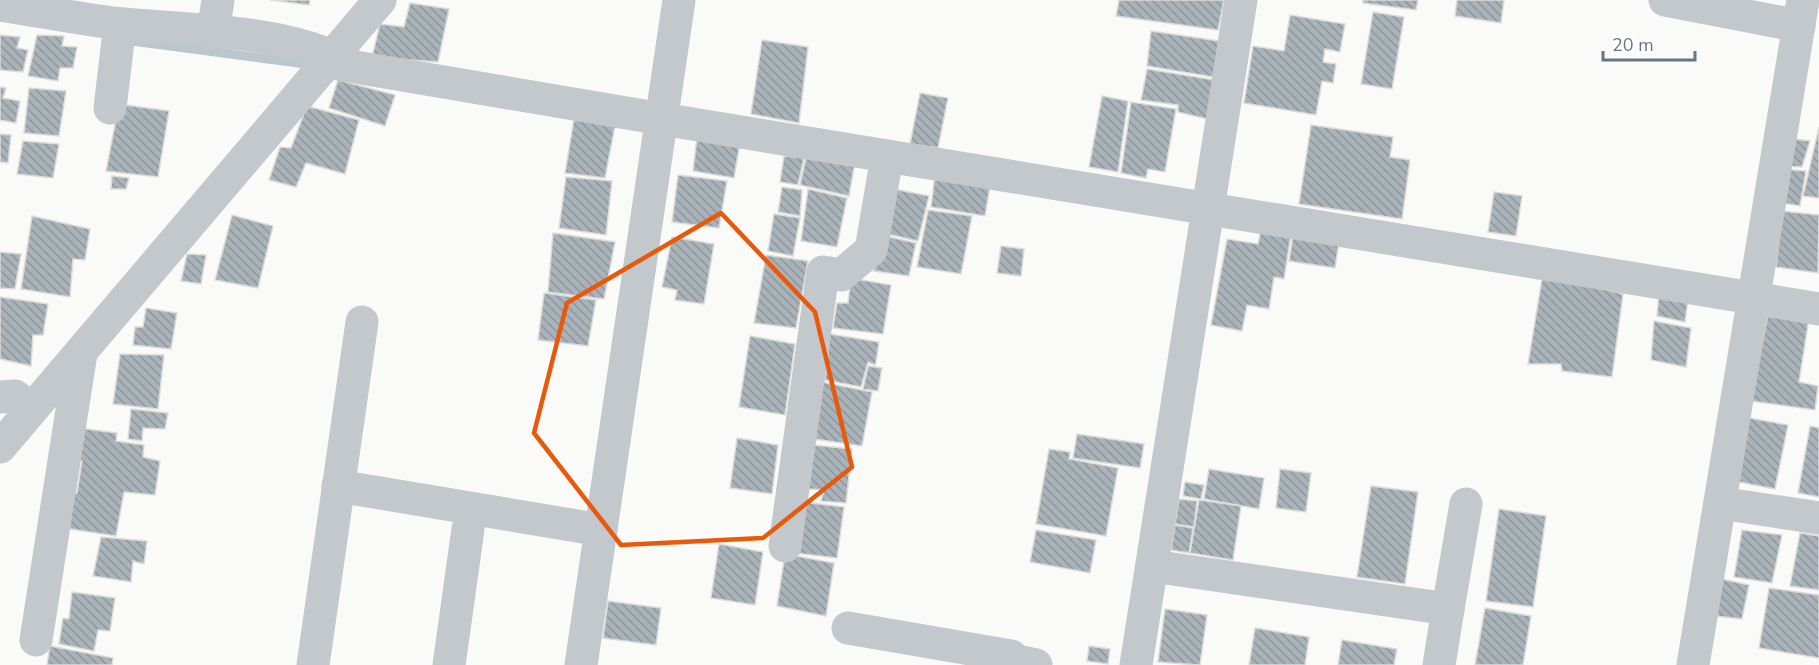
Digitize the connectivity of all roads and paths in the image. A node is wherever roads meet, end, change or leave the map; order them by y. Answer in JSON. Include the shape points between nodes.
{"nodes":[{"id":1,"x":218,"y":0,"type":"edge"},
{"id":2,"x":380,"y":0,"type":"edge"},
{"id":3,"x":679,"y":0,"type":"edge"},
{"id":4,"x":1241,"y":0,"type":"edge"},
{"id":5,"x":1665,"y":0,"type":"edge"},
{"id":6,"x":0,"y":5,"type":"edge"},
{"id":7,"x":51,"y":6,"type":"edge"},
{"id":8,"x":1801,"y":13,"type":"edge"},
{"id":9,"x":120,"y":24,"type":"junction"},
{"id":10,"x":213,"y":32,"type":"junction"},
{"id":11,"x":321,"y":53,"type":"junction"},
{"id":12,"x":110,"y":108,"type":"dead end"},
{"id":13,"x":662,"y":119,"type":"junction"},
{"id":14,"x":887,"y":157,"type":"junction"},
{"id":15,"x":1209,"y":210,"type":"junction"},
{"id":16,"x":1752,"y":298,"type":"junction"},
{"id":17,"x":1819,"y":309,"type":"edge"},
{"id":18,"x":362,"y":322,"type":"dead end"},
{"id":19,"x":81,"y":353,"type":"junction"},
{"id":20,"x":18,"y":402,"type":"edge"},
{"id":21,"x":0,"y":447,"type":"edge"},
{"id":22,"x":338,"y":486,"type":"junction"},
{"id":23,"x":1720,"y":503,"type":"junction"},
{"id":24,"x":1466,"y":504,"type":"dead end"},
{"id":25,"x":1819,"y":518,"type":"edge"},
{"id":26,"x":468,"y":529,"type":"dead end"},
{"id":27,"x":601,"y":530,"type":"junction"},
{"id":28,"x":785,"y":546,"type":"dead end"},
{"id":29,"x":1152,"y":566,"type":"junction"},
{"id":30,"x":1448,"y":609,"type":"junction"},
{"id":31,"x":848,"y":628,"type":"dead end"},
{"id":32,"x":36,"y":640,"type":"dead end"},
{"id":33,"x":313,"y":665,"type":"edge"},
{"id":34,"x":449,"y":665,"type":"edge"},
{"id":35,"x":581,"y":665,"type":"edge"},
{"id":36,"x":1036,"y":665,"type":"edge"},
{"id":37,"x":1136,"y":665,"type":"edge"},
{"id":38,"x":1439,"y":665,"type":"edge"},
{"id":39,"x":1693,"y":665,"type":"edge"}],
"edges":[{"from":1,"to":10,"type":"street"},
{"from":2,"to":11,"type":"street"},
{"from":3,"to":13,"type":"street"},
{"from":4,"to":15,"type":"street"},
{"from":5,"to":8,"type":"street"},
{"from":6,"to":7,"type":"street"},
{"from":7,"to":9,"type":"street"},
{"from":8,"to":16,"type":"street"},
{"from":9,"to":10,"type":"street"},
{"from":9,"to":12,"type":"street"},
{"from":10,"to":11,"type":"street"},
{"from":11,"to":13,"type":"street"},
{"from":11,"to":19,"type":"street"},
{"from":13,"to":14,"type":"street"},
{"from":13,"to":27,"type":"street"},
{"from":14,"to":15,"type":"street"},
{"from":14,"to":28,"type":"street","via":[[872,250],[841,275],[823,272]]},
{"from":15,"to":16,"type":"street"},
{"from":15,"to":29,"type":"street"},
{"from":16,"to":17,"type":"street"},
{"from":16,"to":23,"type":"street"},
{"from":18,"to":22,"type":"street"},
{"from":19,"to":20,"type":"street"},
{"from":19,"to":32,"type":"street"},
{"from":20,"to":21,"type":"street"},
{"from":22,"to":27,"type":"street"},
{"from":22,"to":33,"type":"street"},
{"from":23,"to":25,"type":"street"},
{"from":23,"to":39,"type":"street"},
{"from":24,"to":30,"type":"street"},
{"from":26,"to":34,"type":"street"},
{"from":27,"to":35,"type":"street"},
{"from":29,"to":30,"type":"street"},
{"from":29,"to":37,"type":"street"},
{"from":30,"to":38,"type":"street"},
{"from":31,"to":36,"type":"street","via":[[1011,656]]}]}
